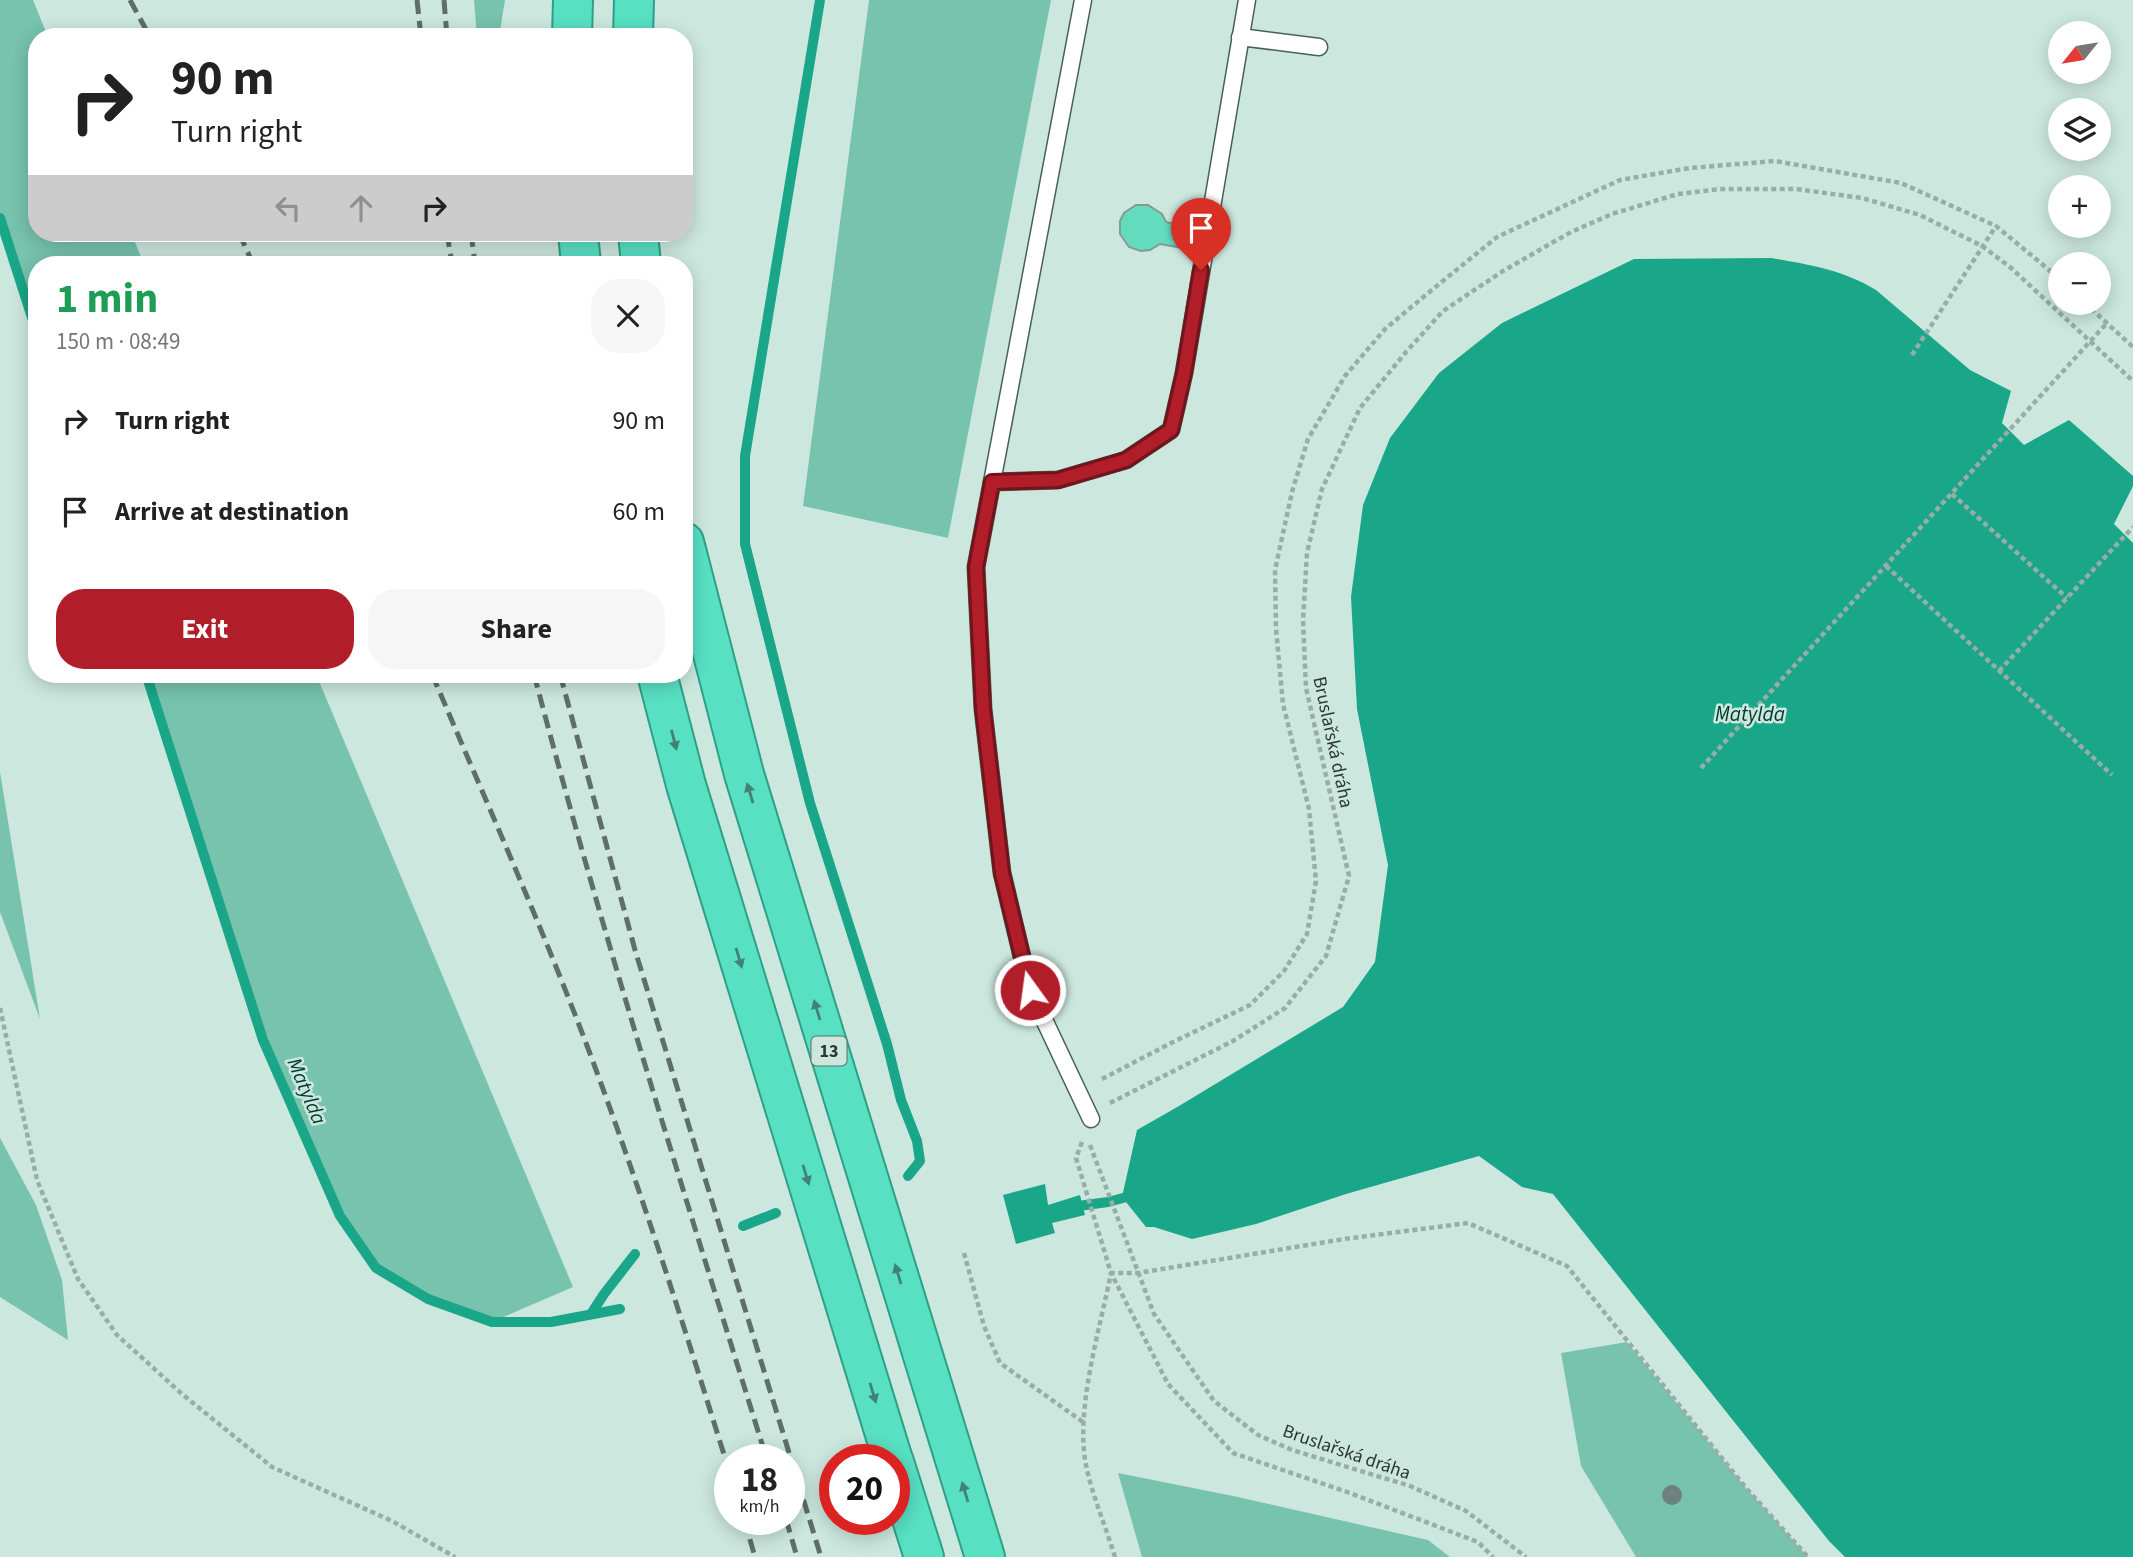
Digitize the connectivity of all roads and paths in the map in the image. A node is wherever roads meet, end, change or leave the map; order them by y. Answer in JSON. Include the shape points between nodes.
{"nodes":[{"id":1,"x":573,"y":0,"type":"edge"},
{"id":2,"x":634,"y":0,"type":"edge"},
{"id":3,"x":1083,"y":0,"type":"edge"},
{"id":4,"x":1247,"y":0,"type":"edge"},
{"id":5,"x":572,"y":28,"type":"edge"},
{"id":6,"x":633,"y":28,"type":"edge"},
{"id":7,"x":1240,"y":37,"type":"junction"},
{"id":8,"x":1319,"y":47,"type":"dead end"},
{"id":9,"x":1996,"y":226,"type":"junction"},
{"id":10,"x":1982,"y":246,"type":"junction"},
{"id":11,"x":2048,"y":269,"type":"edge"},
{"id":12,"x":2098,"y":315,"type":"edge"},
{"id":13,"x":2107,"y":323,"type":"junction"},
{"id":14,"x":2090,"y":341,"type":"junction"},
{"id":15,"x":2133,"y":347,"type":"edge"},
{"id":16,"x":1912,"y":355,"type":"dead end"},
{"id":17,"x":2133,"y":381,"type":"edge"},
{"id":18,"x":992,"y":482,"type":"junction"},
{"id":19,"x":1952,"y":494,"type":"junction"},
{"id":20,"x":2133,"y":527,"type":"edge"},
{"id":21,"x":1886,"y":566,"type":"junction"},
{"id":22,"x":693,"y":577,"type":"edge"},
{"id":23,"x":2067,"y":598,"type":"junction"},
{"id":24,"x":1999,"y":671,"type":"junction"},
{"id":25,"x":659,"y":683,"type":"edge"},
{"id":26,"x":1701,"y":768,"type":"dead end"},
{"id":27,"x":2112,"y":775,"type":"dead end"},
{"id":28,"x":0,"y":1007,"type":"edge"},
{"id":29,"x":1080,"y":1091,"type":"junction"},
{"id":30,"x":1091,"y":1119,"type":"junction"},
{"id":31,"x":964,"y":1253,"type":"dead end"},
{"id":32,"x":1111,"y":1273,"type":"junction"},
{"id":33,"x":1138,"y":1273,"type":"junction"},
{"id":34,"x":1084,"y":1422,"type":"junction"},
{"id":35,"x":889,"y":1444,"type":"edge"},
{"id":36,"x":910,"y":1512,"type":"edge"},
{"id":37,"x":455,"y":1557,"type":"edge"},
{"id":38,"x":924,"y":1557,"type":"edge"},
{"id":39,"x":985,"y":1557,"type":"edge"},
{"id":40,"x":1115,"y":1557,"type":"edge"},
{"id":41,"x":1493,"y":1557,"type":"edge"},
{"id":42,"x":1526,"y":1557,"type":"edge"},
{"id":43,"x":1808,"y":1557,"type":"edge"}],
"edges":[{"from":1,"to":5,"type":"highway"},
{"from":2,"to":6,"type":"highway"},
{"from":3,"to":18,"type":"lane"},
{"from":4,"to":7,"type":"lane"},
{"from":7,"to":8,"type":"lane"},
{"from":7,"to":18,"type":"lane","via":[[1171,430],[1126,460],[1058,480]]},
{"from":9,"to":10,"type":"path"},
{"from":9,"to":11,"type":"path"},
{"from":9,"to":29,"type":"path","via":[[1901,183],[1862,175],[1775,161],[1690,168],[1620,180],[1497,237],[1385,329],[1345,376],[1308,439],[1275,570],[1283,704],[1308,809],[1316,881],[1307,934],[1283,971],[1250,1005]]},
{"from":10,"to":14,"type":"path","name":"Bruslařská dráha"},
{"from":10,"to":16,"type":"path"},
{"from":10,"to":30,"type":"path","name":"Bruslařská dráha","via":[[1920,215],[1863,198],[1796,189],[1678,194],[1571,232],[1443,311],[1360,408],[1322,489],[1307,553],[1303,620],[1306,688],[1349,876],[1326,956],[1285,1008],[1233,1041],[1112,1100]]},
{"from":12,"to":13,"type":"path"},
{"from":13,"to":14,"type":"path"},
{"from":13,"to":15,"type":"path"},
{"from":14,"to":17,"type":"path","name":"Bruslařská dráha"},
{"from":14,"to":19,"type":"path"},
{"from":18,"to":29,"type":"lane","via":[[976,567],[983,709],[1002,873],[1030,990]]},
{"from":19,"to":21,"type":"path"},
{"from":19,"to":23,"type":"path"},
{"from":20,"to":23,"type":"path"},
{"from":21,"to":24,"type":"path"},
{"from":21,"to":26,"type":"path"},
{"from":39,"to":22,"type":"highway","number":"13","one_way":true,"via":[[744,774]]},
{"from":23,"to":24,"type":"path"},
{"from":24,"to":27,"type":"path"},
{"from":25,"to":35,"type":"highway","one_way":true,"via":[[686,785]]},
{"from":28,"to":37,"type":"path","via":[[37,1180],[78,1279],[117,1335],[272,1467],[392,1521]]},
{"from":29,"to":30,"type":"lane"},
{"from":30,"to":32,"type":"path","via":[[1076,1158]]},
{"from":30,"to":33,"type":"path","name":"Bruslařská dráha","via":[[1089,1141]]},
{"from":31,"to":34,"type":"path","via":[[984,1326],[1000,1363]]},
{"from":32,"to":33,"type":"path"},
{"from":32,"to":34,"type":"path"},
{"from":32,"to":41,"type":"path","via":[[1168,1384],[1233,1452],[1478,1542]]},
{"from":33,"to":42,"type":"path","name":"Bruslařská dráha","via":[[1154,1314],[1213,1401],[1258,1435],[1410,1486],[1466,1511]]},
{"from":33,"to":43,"type":"path","via":[[1343,1238],[1468,1223],[1567,1266],[1746,1488]]},
{"from":34,"to":40,"type":"path","via":[[1086,1464]]},
{"from":36,"to":38,"type":"highway"}]}
